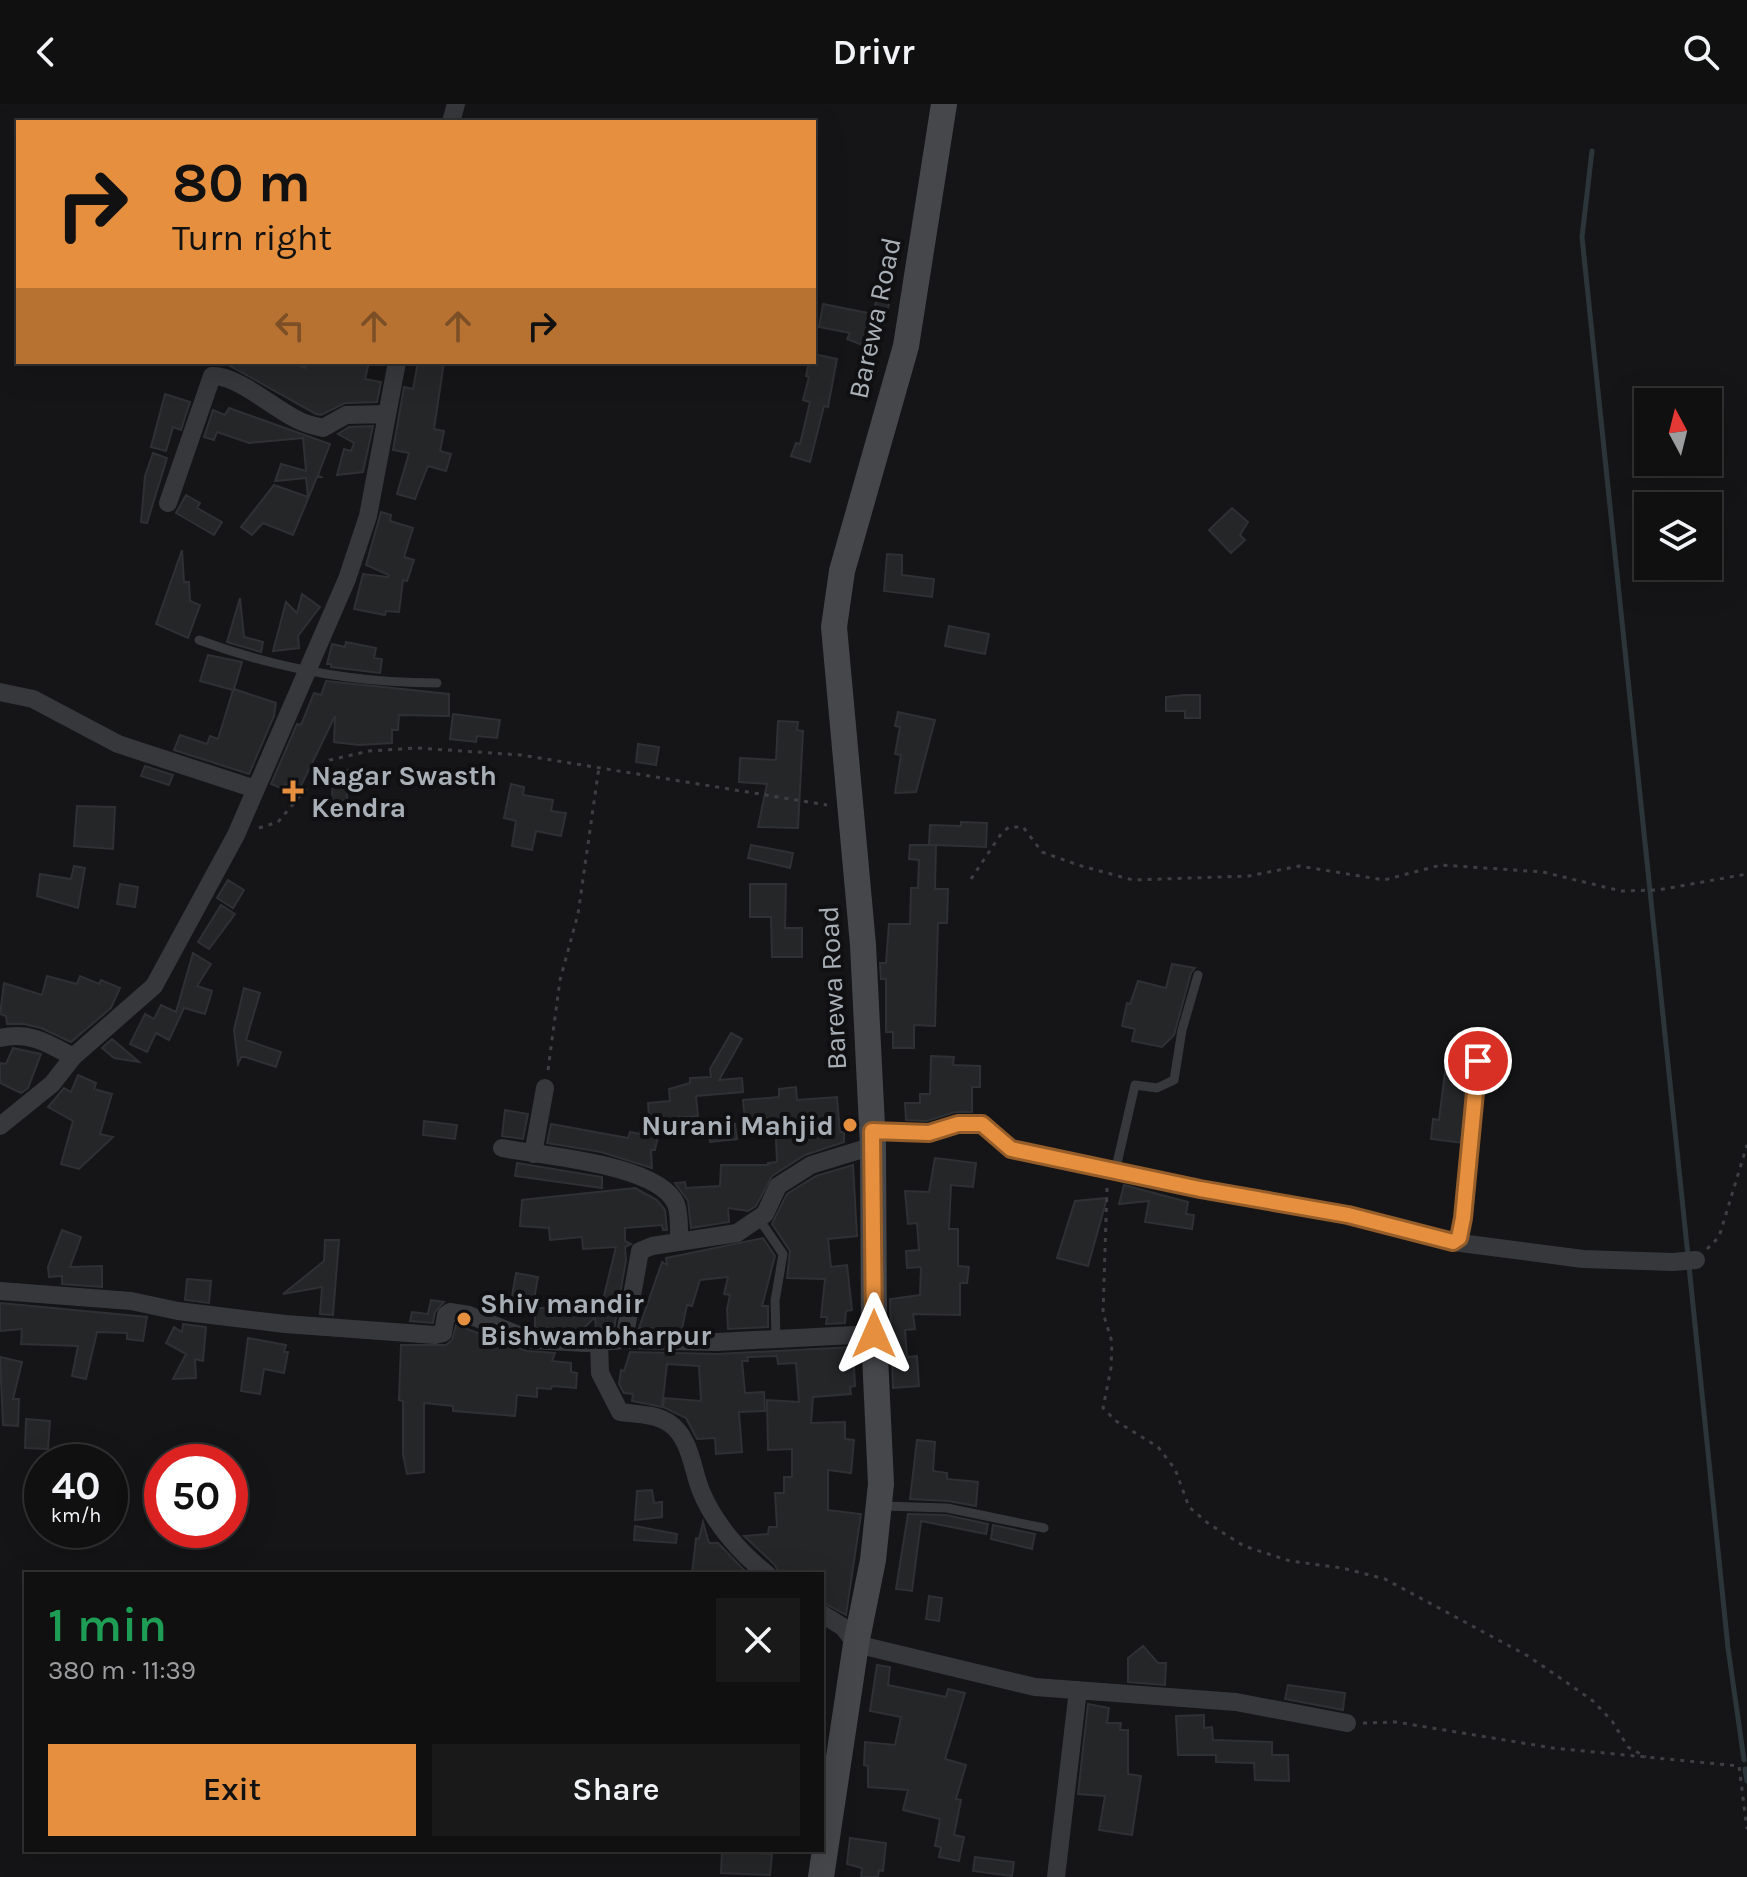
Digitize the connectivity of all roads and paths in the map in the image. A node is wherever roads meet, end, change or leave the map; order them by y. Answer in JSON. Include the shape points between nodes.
{"nodes":[{"id":1,"x":944,"y":104,"type":"edge"},
{"id":2,"x":397,"y":364,"type":"edge"},
{"id":3,"x":387,"y":414,"type":"junction"},
{"id":4,"x":168,"y":503,"type":"dead end"},
{"id":5,"x":199,"y":640,"type":"dead end"},
{"id":6,"x":308,"y":670,"type":"junction"},
{"id":7,"x":437,"y":683,"type":"dead end"},
{"id":8,"x":0,"y":692,"type":"edge"},
{"id":9,"x":599,"y":767,"type":"junction"},
{"id":10,"x":255,"y":789,"type":"junction"},
{"id":11,"x":849,"y":809,"type":"junction"},
{"id":12,"x":236,"y":835,"type":"junction"},
{"id":13,"x":1747,"y":874,"type":"edge"},
{"id":14,"x":971,"y":879,"type":"dead end"},
{"id":15,"x":1198,"y":975,"type":"dead end"},
{"id":16,"x":0,"y":1038,"type":"edge"},
{"id":17,"x":73,"y":1057,"type":"junction"},
{"id":18,"x":1478,"y":1061,"type":"dead end"},
{"id":19,"x":545,"y":1088,"type":"joint"},
{"id":20,"x":1,"y":1128,"type":"edge"},
{"id":21,"x":872,"y":1139,"type":"junction"},
{"id":22,"x":1747,"y":1145,"type":"edge"},
{"id":23,"x":502,"y":1148,"type":"dead end"},
{"id":24,"x":533,"y":1154,"type":"junction"},
{"id":25,"x":1115,"y":1172,"type":"junction"},
{"id":26,"x":759,"y":1219,"type":"junction"},
{"id":27,"x":679,"y":1242,"type":"junction"},
{"id":28,"x":1453,"y":1242,"type":"junction"},
{"id":29,"x":1696,"y":1260,"type":"joint"},
{"id":30,"x":0,"y":1291,"type":"edge"},
{"id":31,"x":874,"y":1334,"type":"junction"},
{"id":32,"x":776,"y":1338,"type":"junction"},
{"id":33,"x":624,"y":1340,"type":"junction"},
{"id":34,"x":599,"y":1342,"type":"junction"},
{"id":35,"x":879,"y":1505,"type":"junction"},
{"id":36,"x":1044,"y":1528,"type":"dead end"},
{"id":37,"x":765,"y":1572,"type":"edge"},
{"id":38,"x":824,"y":1615,"type":"edge"},
{"id":39,"x":856,"y":1644,"type":"junction"},
{"id":40,"x":1078,"y":1690,"type":"junction"},
{"id":41,"x":1347,"y":1723,"type":"joint"},
{"id":42,"x":1646,"y":1757,"type":"junction"},
{"id":43,"x":1747,"y":1829,"type":"edge"},
{"id":44,"x":821,"y":1877,"type":"edge"},
{"id":45,"x":1056,"y":1877,"type":"edge"}],
"edges":[{"from":1,"to":11,"type":"main road","name":"Barewa Road","via":[[906,346],[842,571],[834,627]]},
{"from":2,"to":3,"type":"street"},
{"from":3,"to":4,"type":"street","via":[[346,415],[323,428],[212,376]]},
{"from":3,"to":6,"type":"street","via":[[368,516]]},
{"from":5,"to":6,"type":"lane"},
{"from":6,"to":7,"type":"lane","via":[[353,681]]},
{"from":6,"to":10,"type":"street"},
{"from":8,"to":10,"type":"street","via":[[33,699],[118,744]]},
{"from":9,"to":11,"type":"path"},
{"from":9,"to":12,"type":"path","via":[[479,751],[369,751],[330,760],[278,822]]},
{"from":9,"to":19,"type":"path"},
{"from":10,"to":12,"type":"street"},
{"from":11,"to":21,"type":"main road","name":"Barewa Road","via":[[863,945]]},
{"from":12,"to":17,"type":"street","via":[[154,986]]},
{"from":13,"to":14,"type":"path","via":[[1621,891],[1543,872],[1441,865],[1384,880],[1299,866],[1249,876],[1133,880],[1042,852],[1023,827],[1009,827]]},
{"from":15,"to":25,"type":"lane","via":[[1174,1080],[1157,1088],[1135,1085]]},
{"from":16,"to":17,"type":"street","via":[[18,1034],[44,1040]]},
{"from":17,"to":20,"type":"street","via":[[52,1084]]},
{"from":18,"to":28,"type":"lane","via":[[1463,1218]]},
{"from":19,"to":24,"type":"street"},
{"from":21,"to":25,"type":"street","via":[[982,1124],[1011,1149]]},
{"from":21,"to":26,"type":"street","via":[[778,1186]]},
{"from":21,"to":31,"type":"main road","name":"Barewa Road"},
{"from":22,"to":29,"type":"path","via":[[1719,1237]]},
{"from":23,"to":24,"type":"street"},
{"from":24,"to":27,"type":"street","via":[[628,1171],[653,1182],[677,1206]]},
{"from":25,"to":28,"type":"street","via":[[1348,1215]]},
{"from":25,"to":42,"type":"path","via":[[1107,1180],[1103,1313],[1112,1342],[1103,1408],[1158,1447],[1175,1469],[1189,1507],[1244,1546],[1290,1561],[1385,1579],[1528,1656],[1593,1701],[1628,1747]]},
{"from":26,"to":27,"type":"street","via":[[737,1233]]},
{"from":26,"to":32,"type":"lane","via":[[783,1254],[775,1301]]},
{"from":27,"to":33,"type":"street","via":[[640,1251]]},
{"from":28,"to":29,"type":"street","via":[[1583,1259]]},
{"from":30,"to":34,"type":"street","via":[[131,1301],[285,1324],[435,1335],[443,1333],[450,1312],[531,1340]]},
{"from":31,"to":32,"type":"street"},
{"from":31,"to":35,"type":"main road","name":"Barewa Road"},
{"from":32,"to":33,"type":"street"},
{"from":33,"to":34,"type":"street"},
{"from":34,"to":37,"type":"street","via":[[600,1373],[620,1412],[670,1423],[688,1447],[701,1493],[734,1544]]},
{"from":35,"to":36,"type":"lane","via":[[934,1506]]},
{"from":35,"to":39,"type":"main road","name":"Barewa Road"},
{"from":38,"to":39,"type":"street"},
{"from":39,"to":40,"type":"street","via":[[1035,1687]]},
{"from":39,"to":44,"type":"main road","name":"Barewa Road"},
{"from":40,"to":41,"type":"street","via":[[1236,1702]]},
{"from":40,"to":45,"type":"street"},
{"from":41,"to":42,"type":"path","via":[[1396,1722]]},
{"from":42,"to":43,"type":"path","via":[[1739,1766]]}]}
